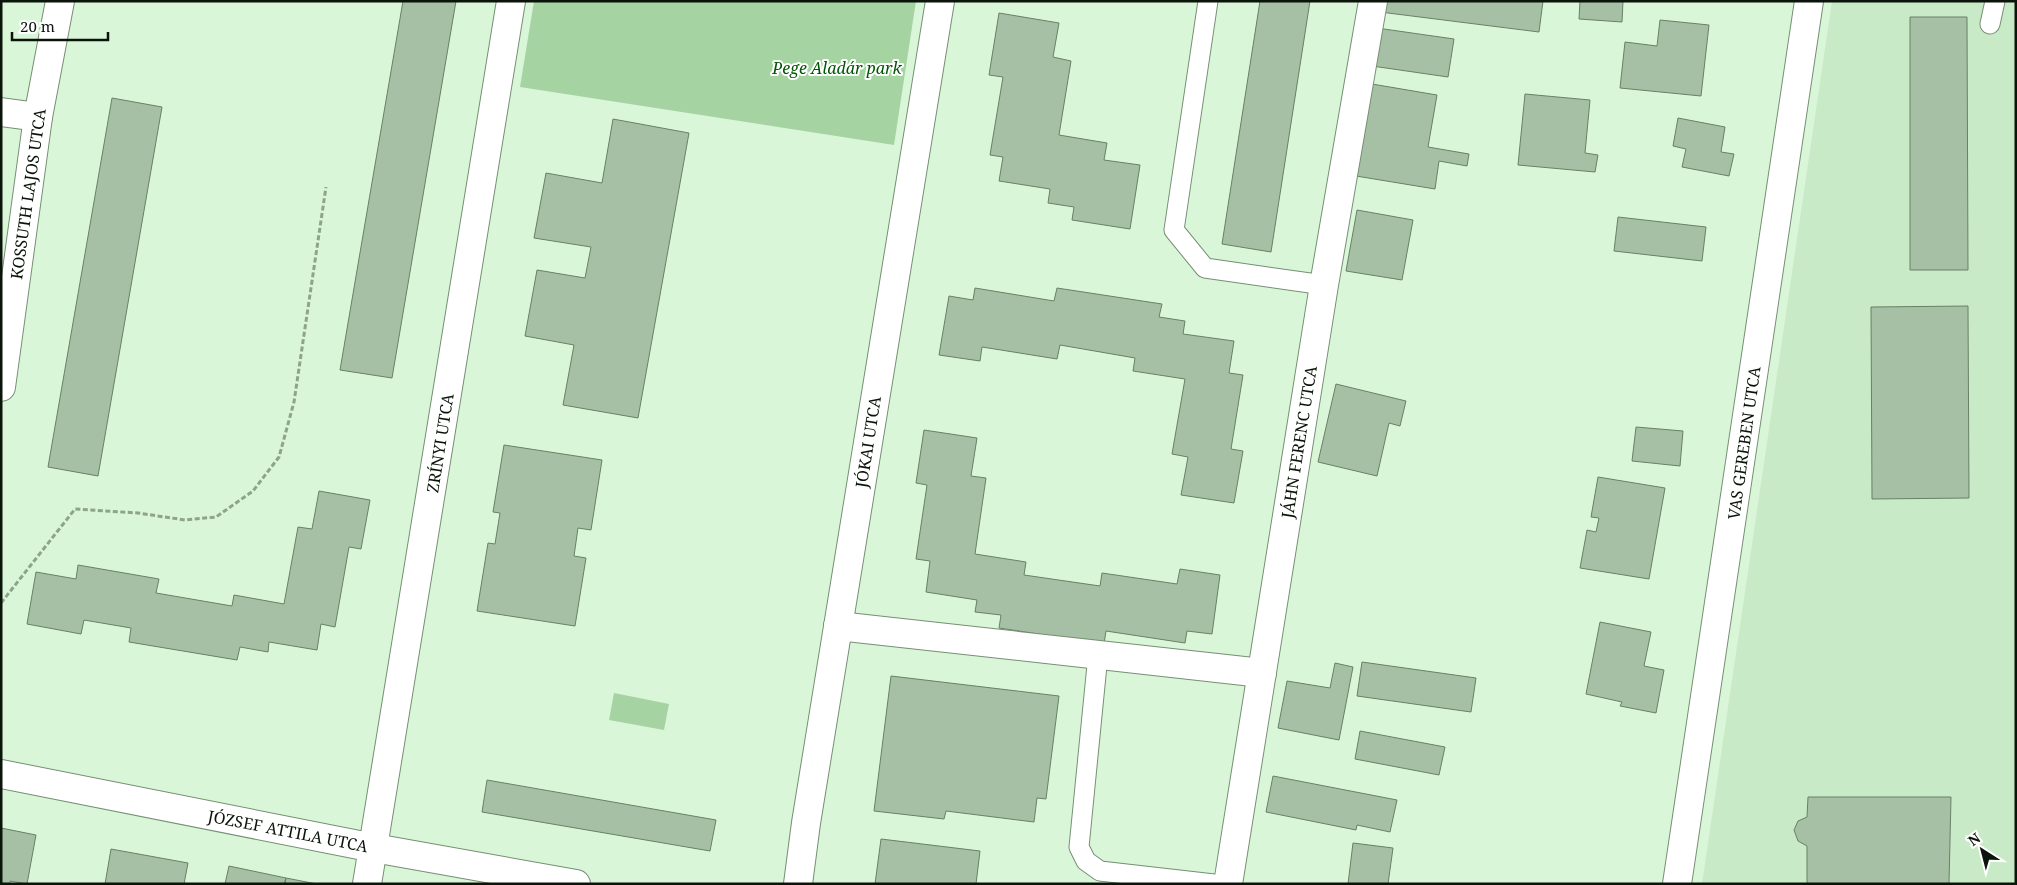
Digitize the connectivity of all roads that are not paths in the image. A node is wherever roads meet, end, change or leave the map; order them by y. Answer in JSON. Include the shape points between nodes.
{"nodes":[{"id":1,"x":60,"y":1,"type":"edge"},
{"id":2,"x":512,"y":1,"type":"edge"},
{"id":3,"x":940,"y":1,"type":"edge"},
{"id":4,"x":1208,"y":1,"type":"edge"},
{"id":5,"x":1372,"y":1,"type":"edge"},
{"id":6,"x":1809,"y":1,"type":"edge"},
{"id":7,"x":1995,"y":1,"type":"edge"},
{"id":8,"x":1990,"y":24,"type":"dead end"},
{"id":9,"x":1,"y":112,"type":"edge"},
{"id":10,"x":38,"y":117,"type":"junction"},
{"id":11,"x":1324,"y":285,"type":"junction"},
{"id":12,"x":1,"y":387,"type":"edge"},
{"id":13,"x":838,"y":626,"type":"junction"},
{"id":14,"x":1098,"y":655,"type":"junction"},
{"id":15,"x":1262,"y":673,"type":"junction"},
{"id":16,"x":1,"y":774,"type":"edge"},
{"id":17,"x":374,"y":848,"type":"junction"},
{"id":18,"x":367,"y":884,"type":"edge"},
{"id":19,"x":576,"y":884,"type":"edge"},
{"id":20,"x":798,"y":884,"type":"edge"},
{"id":21,"x":1214,"y":884,"type":"edge"},
{"id":22,"x":1228,"y":884,"type":"edge"},
{"id":23,"x":1677,"y":884,"type":"edge"}],
"edges":[{"from":1,"to":10,"type":"street","name":"KOSSUTH LAJOS UTCA"},
{"from":2,"to":17,"type":"street","name":"ZRÍNYI UTCA"},
{"from":3,"to":13,"type":"street","name":"JÓKAI UTCA"},
{"from":4,"to":11,"type":"lane","via":[[1174,230],[1205,268]]},
{"from":5,"to":11,"type":"street","name":"JÁHN FERENC UTCA"},
{"from":6,"to":23,"type":"street","name":"VAS GEREBEN UTCA"},
{"from":7,"to":8,"type":"lane"},
{"from":9,"to":10,"type":"street"},
{"from":10,"to":12,"type":"street","name":"KOSSUTH LAJOS UTCA"},
{"from":11,"to":15,"type":"street","name":"JÁHN FERENC UTCA"},
{"from":13,"to":14,"type":"street"},
{"from":13,"to":20,"type":"street","name":"JÓKAI UTCA"},
{"from":14,"to":15,"type":"street"},
{"from":14,"to":21,"type":"lane","via":[[1079,847],[1086,861],[1100,871]]},
{"from":15,"to":22,"type":"street","name":"JÁHN FERENC UTCA"},
{"from":16,"to":17,"type":"street","name":"JÓZSEF ATTILA UTCA"},
{"from":17,"to":18,"type":"street","name":"ZRÍNYI UTCA"},
{"from":17,"to":19,"type":"street","name":"JÓZSEF ATTILA UTCA"}]}
